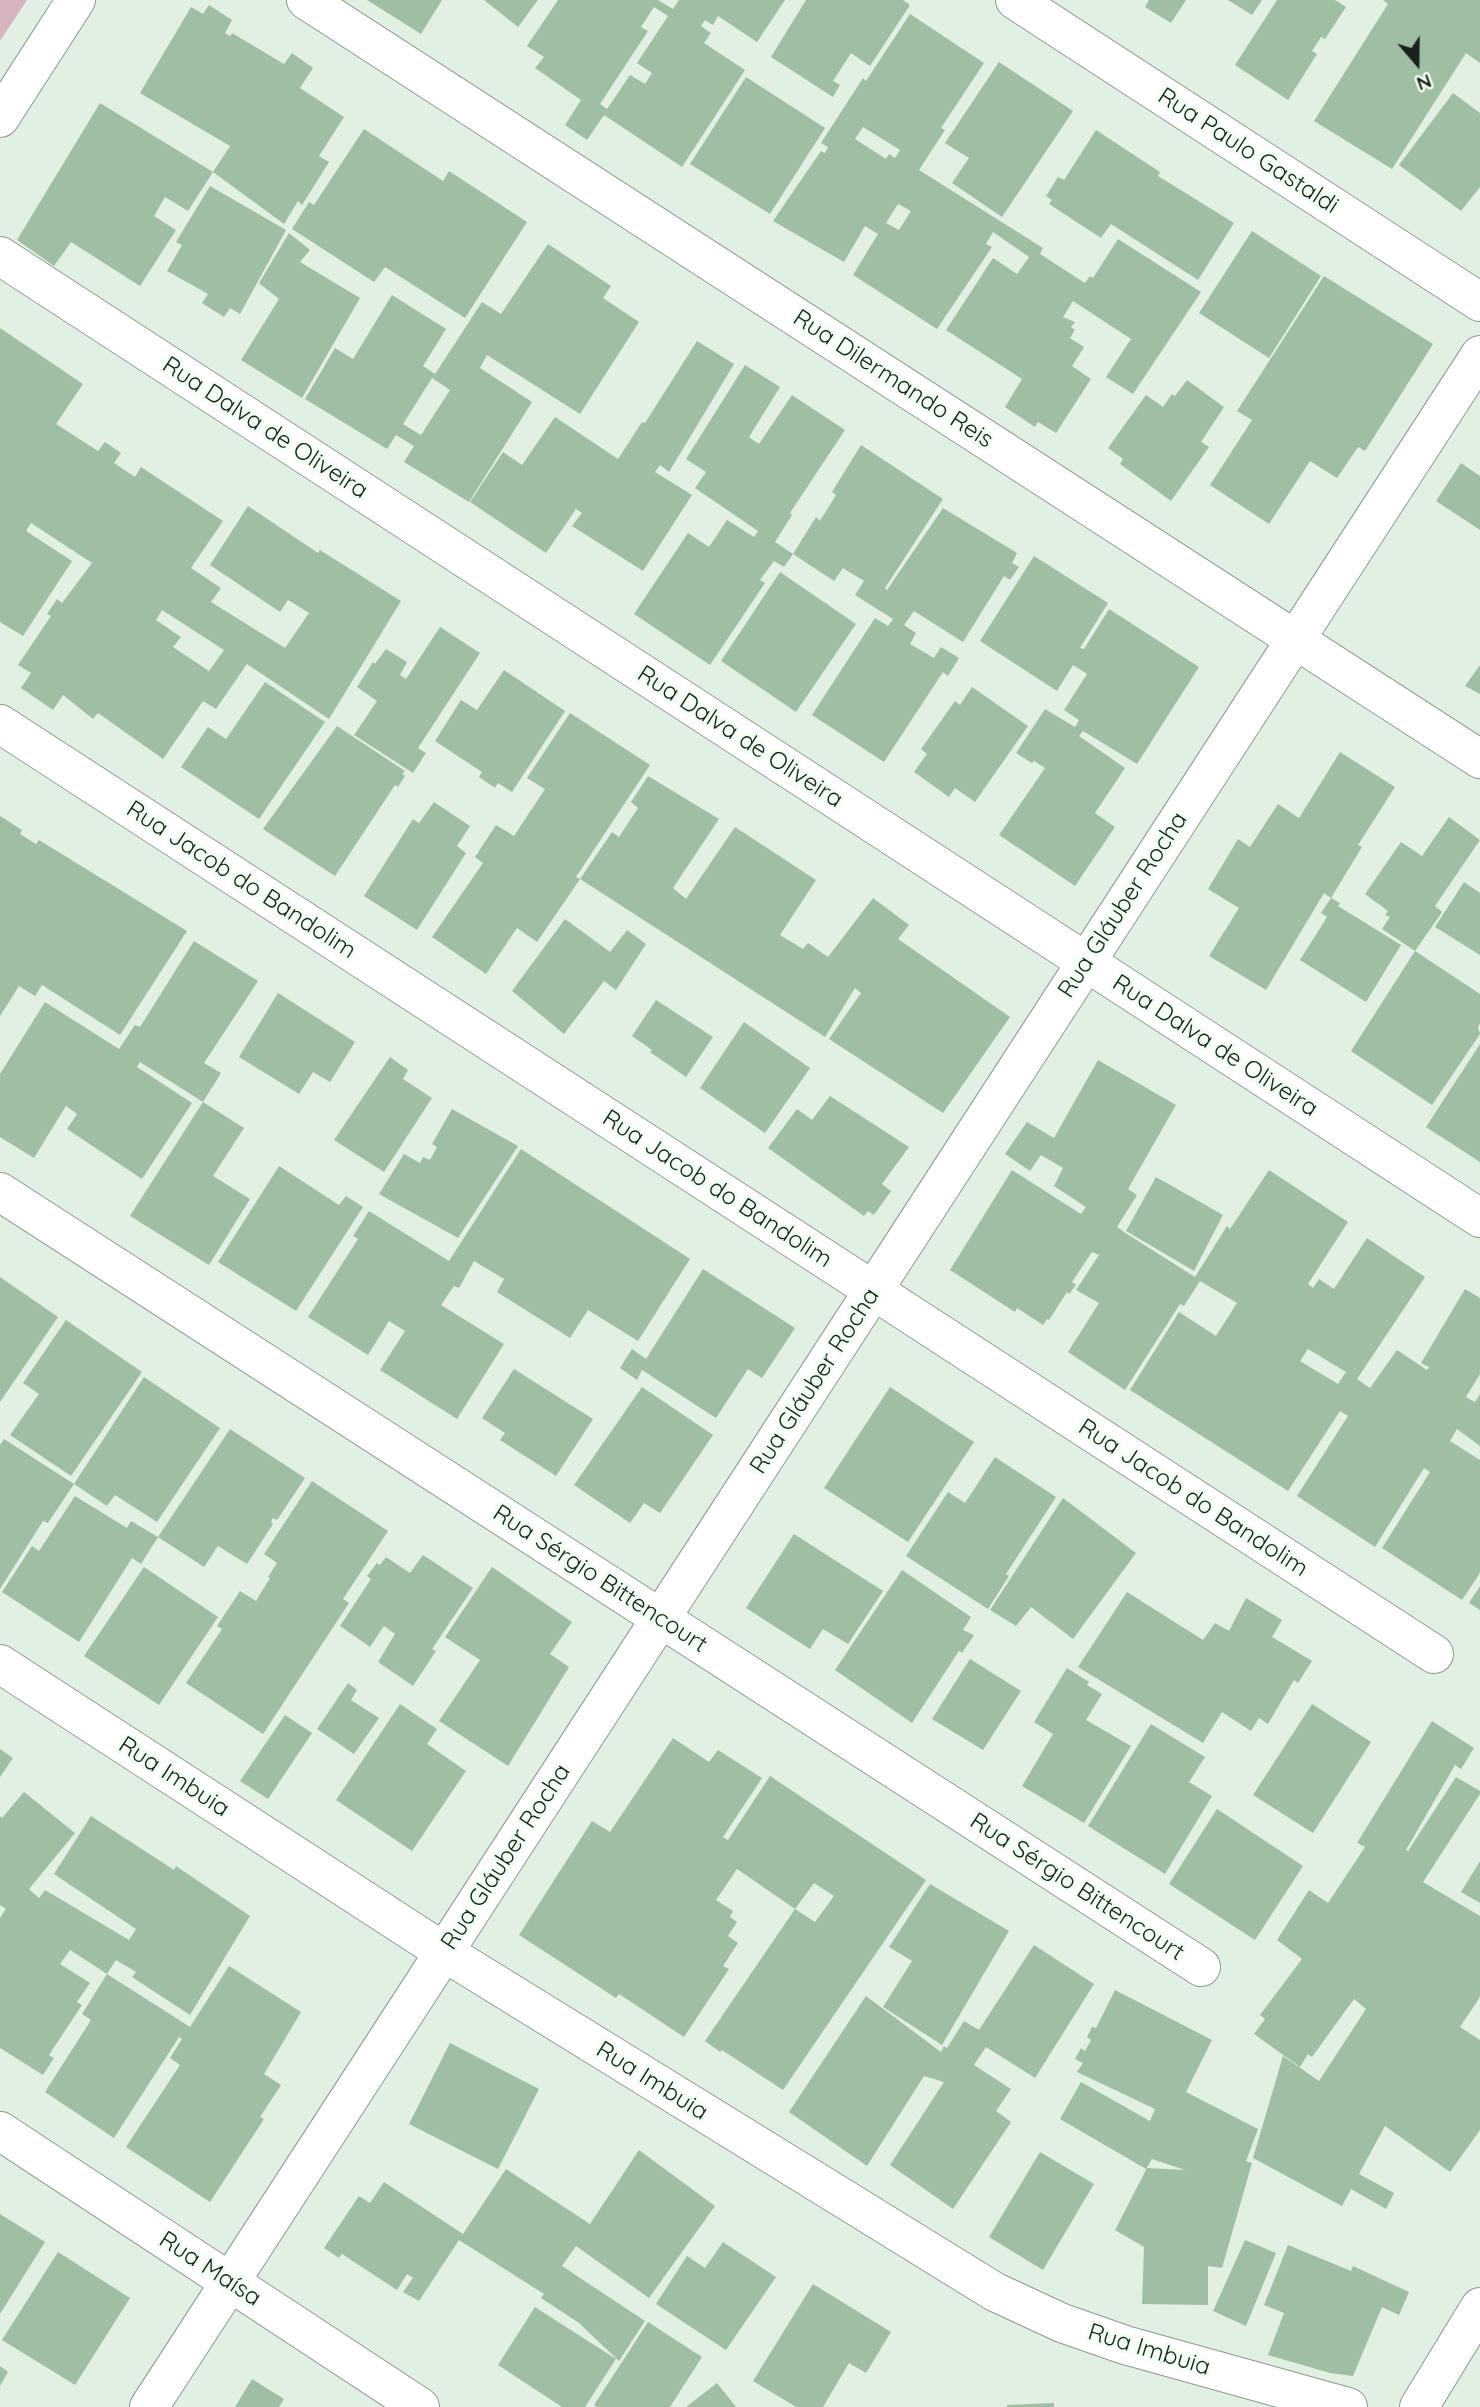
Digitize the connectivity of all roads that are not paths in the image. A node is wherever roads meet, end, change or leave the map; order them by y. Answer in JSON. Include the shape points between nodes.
{"nodes":[{"id":1,"x":76,"y":0,"type":"edge"},
{"id":2,"x":306,"y":0,"type":"edge"},
{"id":3,"x":1015,"y":0,"type":"edge"},
{"id":4,"x":0,"y":118,"type":"edge"},
{"id":5,"x":0,"y":256,"type":"edge"},
{"id":6,"x":1480,"y":302,"type":"edge"},
{"id":7,"x":1480,"y":355,"type":"edge"},
{"id":8,"x":1296,"y":639,"type":"junction"},
{"id":9,"x":0,"y":724,"type":"edge"},
{"id":10,"x":1480,"y":759,"type":"edge"},
{"id":11,"x":1086,"y":962,"type":"junction"},
{"id":12,"x":0,"y":1192,"type":"edge"},
{"id":13,"x":1480,"y":1218,"type":"edge"},
{"id":14,"x":873,"y":1291,"type":"junction"},
{"id":15,"x":660,"y":1618,"type":"junction"},
{"id":16,"x":1434,"y":1654,"type":"dead end"},
{"id":17,"x":0,"y":1664,"type":"edge"},
{"id":18,"x":444,"y":1952,"type":"junction"},
{"id":19,"x":1201,"y":1967,"type":"dead end"},
{"id":20,"x":0,"y":2131,"type":"edge"},
{"id":21,"x":230,"y":2282,"type":"junction"},
{"id":22,"x":1480,"y":2306,"type":"edge"},
{"id":23,"x":149,"y":2407,"type":"edge"},
{"id":24,"x":420,"y":2407,"type":"edge"},
{"id":25,"x":1348,"y":2407,"type":"edge"},
{"id":26,"x":1419,"y":2407,"type":"edge"}],
"edges":[{"from":1,"to":4,"type":"street"},
{"from":2,"to":8,"type":"street","name":"Rua Dilermando Reis"},
{"from":3,"to":6,"type":"street","name":"Rua Paulo Gastaldi"},
{"from":5,"to":11,"type":"street","name":"Rua Dalva de Oliveira"},
{"from":7,"to":8,"type":"street","name":"Rua Gláuber Rocha"},
{"from":8,"to":10,"type":"street","name":"Rua Dilermando Reis"},
{"from":8,"to":11,"type":"street","name":"Rua Gláuber Rocha"},
{"from":9,"to":14,"type":"street","name":"Rua Jacob do Bandolim"},
{"from":11,"to":13,"type":"street","name":"Rua Dalva de Oliveira"},
{"from":11,"to":14,"type":"street","name":"Rua Gláuber Rocha"},
{"from":12,"to":15,"type":"street","name":"Rua Sérgio Bittencourt"},
{"from":14,"to":15,"type":"street","name":"Rua Gláuber Rocha"},
{"from":14,"to":16,"type":"street","name":"Rua Jacob do Bandolim"},
{"from":15,"to":18,"type":"street","name":"Rua Gláuber Rocha"},
{"from":15,"to":19,"type":"street","name":"Rua Sérgio Bittencourt"},
{"from":17,"to":18,"type":"street","name":"Rua Imbuia"},
{"from":18,"to":21,"type":"street","name":"Rua Gláuber Rocha"},
{"from":18,"to":25,"type":"street","name":"Rua Imbuia","via":[[995,2292],[1125,2345]]},
{"from":20,"to":21,"type":"street","name":"Rua Maísa"},
{"from":21,"to":23,"type":"street","name":"Rua Gláuber Rocha"},
{"from":21,"to":24,"type":"street","name":"Rua Maísa"},
{"from":22,"to":26,"type":"street"}]}
